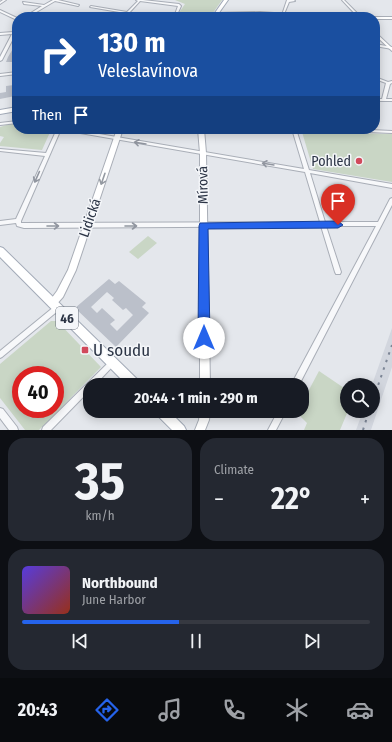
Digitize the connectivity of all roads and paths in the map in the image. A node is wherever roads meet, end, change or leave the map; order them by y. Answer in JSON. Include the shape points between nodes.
{"nodes":[{"id":1,"x":5,"y":0,"type":"edge"},
{"id":2,"x":54,"y":0,"type":"edge"},
{"id":3,"x":73,"y":0,"type":"edge"},
{"id":4,"x":137,"y":0,"type":"edge"},
{"id":5,"x":140,"y":0,"type":"edge"},
{"id":6,"x":226,"y":0,"type":"edge"},
{"id":7,"x":343,"y":0,"type":"edge"},
{"id":8,"x":294,"y":1,"type":"dead end"},
{"id":9,"x":0,"y":3,"type":"edge"},
{"id":10,"x":24,"y":3,"type":"dead end"},
{"id":11,"x":69,"y":3,"type":"junction"},
{"id":12,"x":78,"y":5,"type":"dead end"},
{"id":13,"x":44,"y":6,"type":"junction"},
{"id":14,"x":91,"y":7,"type":"dead end"},
{"id":15,"x":0,"y":11,"type":"edge"},
{"id":16,"x":34,"y":12,"type":"edge"},
{"id":17,"x":117,"y":12,"type":"edge"},
{"id":18,"x":129,"y":12,"type":"edge"},
{"id":19,"x":177,"y":12,"type":"edge"},
{"id":20,"x":217,"y":12,"type":"edge"},
{"id":21,"x":284,"y":12,"type":"edge"},
{"id":22,"x":355,"y":12,"type":"edge"},
{"id":23,"x":12,"y":17,"type":"edge"},
{"id":24,"x":380,"y":18,"type":"edge"},
{"id":25,"x":392,"y":18,"type":"edge"},
{"id":26,"x":12,"y":33,"type":"edge"},
{"id":27,"x":0,"y":34,"type":"edge"},
{"id":28,"x":12,"y":37,"type":"edge"},
{"id":29,"x":380,"y":38,"type":"edge"},
{"id":30,"x":380,"y":46,"type":"edge"},
{"id":31,"x":391,"y":49,"type":"edge"},
{"id":32,"x":0,"y":60,"type":"edge"},
{"id":33,"x":12,"y":74,"type":"edge"},
{"id":34,"x":0,"y":75,"type":"edge"},
{"id":35,"x":380,"y":79,"type":"edge"},
{"id":36,"x":390,"y":82,"type":"edge"},
{"id":37,"x":380,"y":100,"type":"edge"},
{"id":38,"x":384,"y":100,"type":"junction"},
{"id":39,"x":392,"y":100,"type":"edge"},
{"id":40,"x":12,"y":111,"type":"edge"},
{"id":41,"x":0,"y":112,"type":"edge"},
{"id":42,"x":12,"y":123,"type":"edge"},
{"id":43,"x":0,"y":124,"type":"edge"},
{"id":44,"x":380,"y":131,"type":"edge"},
{"id":45,"x":392,"y":132,"type":"edge"},
{"id":46,"x":57,"y":134,"type":"edge"},
{"id":47,"x":90,"y":134,"type":"edge"},
{"id":48,"x":118,"y":134,"type":"edge"},
{"id":49,"x":201,"y":134,"type":"edge"},
{"id":50,"x":296,"y":134,"type":"edge"},
{"id":51,"x":117,"y":139,"type":"junction"},
{"id":52,"x":0,"y":150,"type":"edge"},
{"id":53,"x":203,"y":154,"type":"junction"},
{"id":54,"x":47,"y":155,"type":"junction"},
{"id":55,"x":307,"y":171,"type":"junction"},
{"id":56,"x":392,"y":186,"type":"edge"},
{"id":57,"x":392,"y":200,"type":"edge"},
{"id":58,"x":18,"y":221,"type":"junction"},
{"id":59,"x":0,"y":223,"type":"edge"},
{"id":60,"x":379,"y":224,"type":"junction"},
{"id":61,"x":324,"y":225,"type":"junction"},
{"id":62,"x":87,"y":226,"type":"junction"},
{"id":63,"x":203,"y":226,"type":"junction"},
{"id":64,"x":0,"y":251,"type":"edge"},
{"id":65,"x":338,"y":272,"type":"dead end"},
{"id":66,"x":55,"y":305,"type":"junction"},
{"id":67,"x":0,"y":355,"type":"edge"},
{"id":68,"x":112,"y":362,"type":"junction"},
{"id":69,"x":97,"y":378,"type":"edge"},
{"id":70,"x":128,"y":378,"type":"edge"},
{"id":71,"x":205,"y":378,"type":"edge"},
{"id":72,"x":299,"y":378,"type":"edge"},
{"id":73,"x":83,"y":392,"type":"edge"},
{"id":74,"x":0,"y":412,"type":"edge"},
{"id":75,"x":168,"y":418,"type":"edge"},
{"id":76,"x":204,"y":418,"type":"edge"},
{"id":77,"x":278,"y":418,"type":"edge"},
{"id":78,"x":14,"y":430,"type":"edge"},
{"id":79,"x":46,"y":430,"type":"edge"},
{"id":80,"x":180,"y":430,"type":"edge"},
{"id":81,"x":200,"y":430,"type":"edge"},
{"id":82,"x":272,"y":430,"type":"edge"}],
"edges":[{"from":1,"to":9,"type":"street"},
{"from":2,"to":11,"type":"street"},
{"from":2,"to":13,"type":"street"},
{"from":3,"to":11,"type":"street"},
{"from":4,"to":5,"type":"street"},
{"from":5,"to":18,"type":"street"},
{"from":5,"to":19,"type":"street","via":[[180,5]]},
{"from":6,"to":20,"type":"main road"},
{"from":7,"to":22,"type":"street"},
{"from":8,"to":21,"type":"street","via":[[288,0]]},
{"from":10,"to":13,"type":"street"},
{"from":11,"to":12,"type":"street"},
{"from":13,"to":16,"type":"street"},
{"from":14,"to":17,"type":"street"},
{"from":15,"to":23,"type":"street"},
{"from":24,"to":25,"type":"street"},
{"from":26,"to":27,"type":"street"},
{"from":28,"to":32,"type":"street"},
{"from":29,"to":31,"type":"street"},
{"from":30,"to":31,"type":"street"},
{"from":33,"to":34,"type":"street"},
{"from":35,"to":36,"type":"street"},
{"from":36,"to":38,"type":"street"},
{"from":37,"to":38,"type":"street"},
{"from":38,"to":39,"type":"street"},
{"from":40,"to":41,"type":"main road"},
{"from":42,"to":43,"type":"street"},
{"from":44,"to":45,"type":"street"},
{"from":46,"to":54,"type":"street"},
{"from":47,"to":51,"type":"street"},
{"from":48,"to":51,"type":"street","name":"Lidická"},
{"from":49,"to":53,"type":"street","name":"Mírová"},
{"from":50,"to":55,"type":"street"},
{"from":53,"to":51,"type":"street","one_way":true},
{"from":51,"to":62,"type":"street","name":"Lidická","one_way":true},
{"from":52,"to":54,"type":"street"},
{"from":55,"to":53,"type":"street","one_way":true},
{"from":53,"to":63,"type":"street","name":"Mírová"},
{"from":54,"to":58,"type":"street","one_way":true},
{"from":55,"to":56,"type":"street"},
{"from":55,"to":61,"type":"street"},
{"from":57,"to":60,"type":"street"},
{"from":58,"to":59,"type":"street"},
{"from":58,"to":62,"type":"street","one_way":true,"via":[[22,226]]},
{"from":60,"to":61,"type":"street"},
{"from":60,"to":72,"type":"street"},
{"from":61,"to":63,"type":"street"},
{"from":61,"to":65,"type":"street"},
{"from":62,"to":63,"type":"street","one_way":true},
{"from":62,"to":66,"type":"street","name":"Lidická","via":[[72,270]]},
{"from":63,"to":71,"type":"street","name":"Mírová"},
{"from":64,"to":66,"type":"main road","number":"46"},
{"from":66,"to":67,"type":"street"},
{"from":66,"to":68,"type":"main road","number":"46"},
{"from":68,"to":69,"type":"street"},
{"from":68,"to":70,"type":"main road","number":"46"},
{"from":73,"to":79,"type":"street"},
{"from":74,"to":78,"type":"street"},
{"from":75,"to":80,"type":"main road"},
{"from":76,"to":81,"type":"street"},
{"from":77,"to":82,"type":"street"}]}
